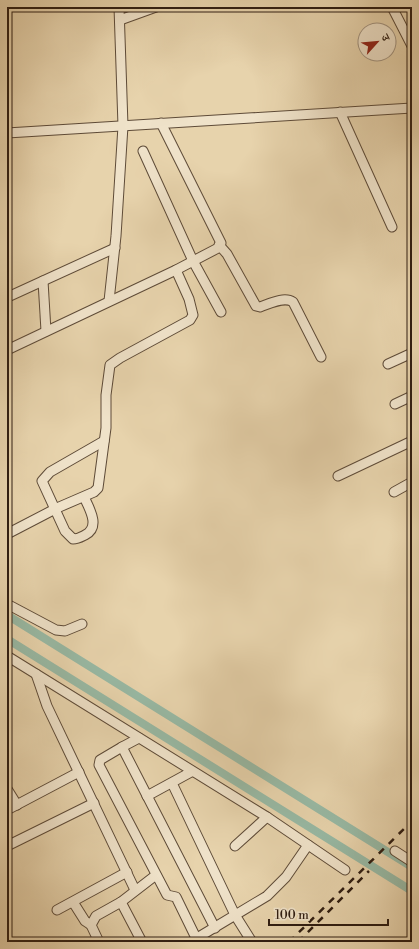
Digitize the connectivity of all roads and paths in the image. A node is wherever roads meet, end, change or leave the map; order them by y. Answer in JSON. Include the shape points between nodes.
{"nodes":[{"id":1,"x":119,"y":7,"type":"edge"},
{"id":2,"x":156,"y":7,"type":"edge"},
{"id":3,"x":392,"y":7,"type":"edge"},
{"id":4,"x":120,"y":20,"type":"junction"},
{"id":5,"x":412,"y":46,"type":"edge"},
{"id":6,"x":412,"y":108,"type":"edge"},
{"id":7,"x":340,"y":112,"type":"junction"},
{"id":8,"x":161,"y":123,"type":"junction"},
{"id":9,"x":123,"y":126,"type":"junction"},
{"id":10,"x":7,"y":133,"type":"edge"},
{"id":11,"x":143,"y":151,"type":"dead end"},
{"id":12,"x":392,"y":227,"type":"dead end"},
{"id":13,"x":219,"y":245,"type":"junction"},
{"id":14,"x":115,"y":248,"type":"junction"},
{"id":15,"x":193,"y":261,"type":"junction"},
{"id":16,"x":176,"y":270,"type":"junction"},
{"id":17,"x":43,"y":281,"type":"junction"},
{"id":18,"x":10,"y":296,"type":"dead end"},
{"id":19,"x":109,"y":301,"type":"junction"},
{"id":20,"x":221,"y":312,"type":"dead end"},
{"id":21,"x":46,"y":331,"type":"junction"},
{"id":22,"x":7,"y":350,"type":"edge"},
{"id":23,"x":412,"y":352,"type":"edge"},
{"id":24,"x":321,"y":357,"type":"dead end"},
{"id":25,"x":388,"y":364,"type":"dead end"},
{"id":26,"x":412,"y":396,"type":"edge"},
{"id":27,"x":395,"y":404,"type":"dead end"},
{"id":28,"x":104,"y":441,"type":"junction"},
{"id":29,"x":412,"y":442,"type":"edge"},
{"id":30,"x":338,"y":476,"type":"dead end"},
{"id":31,"x":412,"y":482,"type":"edge"},
{"id":32,"x":394,"y":492,"type":"dead end"},
{"id":33,"x":84,"y":497,"type":"junction"},
{"id":34,"x":54,"y":510,"type":"junction"},
{"id":35,"x":7,"y":534,"type":"edge"},
{"id":36,"x":7,"y":604,"type":"edge"},
{"id":37,"x":82,"y":624,"type":"dead end"},
{"id":38,"x":7,"y":656,"type":"edge"},
{"id":39,"x":36,"y":674,"type":"junction"},
{"id":40,"x":139,"y":738,"type":"junction"},
{"id":41,"x":122,"y":747,"type":"junction"},
{"id":42,"x":79,"y":772,"type":"junction"},
{"id":43,"x":191,"y":772,"type":"junction"},
{"id":44,"x":172,"y":783,"type":"junction"},
{"id":45,"x":7,"y":789,"type":"edge"},
{"id":46,"x":147,"y":796,"type":"junction"},
{"id":47,"x":94,"y":803,"type":"junction"},
{"id":48,"x":17,"y":805,"type":"junction"},
{"id":49,"x":7,"y":810,"type":"edge"},
{"id":50,"x":267,"y":817,"type":"junction"},
{"id":51,"x":308,"y":845,"type":"junction"},
{"id":52,"x":7,"y":846,"type":"edge"},
{"id":53,"x":235,"y":846,"type":"dead end"},
{"id":54,"x":395,"y":851,"type":"dead end"},
{"id":55,"x":411,"y":860,"type":"edge"},
{"id":56,"x":345,"y":870,"type":"dead end"},
{"id":57,"x":127,"y":872,"type":"junction"},
{"id":58,"x":156,"y":875,"type":"junction"},
{"id":59,"x":135,"y":890,"type":"junction"},
{"id":60,"x":73,"y":902,"type":"junction"},
{"id":61,"x":122,"y":902,"type":"junction"},
{"id":62,"x":57,"y":910,"type":"dead end"},
{"id":63,"x":235,"y":915,"type":"junction"},
{"id":64,"x":91,"y":925,"type":"junction"},
{"id":65,"x":215,"y":928,"type":"junction"},
{"id":66,"x":198,"y":940,"type":"edge"},
{"id":67,"x":99,"y":942,"type":"edge"},
{"id":68,"x":142,"y":942,"type":"edge"},
{"id":69,"x":252,"y":942,"type":"edge"}],
"edges":[{"from":1,"to":4,"type":"street"},
{"from":2,"to":4,"type":"street"},
{"from":3,"to":5,"type":"street"},
{"from":4,"to":9,"type":"street"},
{"from":6,"to":7,"type":"street"},
{"from":7,"to":8,"type":"street"},
{"from":7,"to":12,"type":"street"},
{"from":8,"to":9,"type":"street"},
{"from":8,"to":13,"type":"street","via":[[219,239]]},
{"from":9,"to":10,"type":"street"},
{"from":9,"to":14,"type":"street"},
{"from":11,"to":15,"type":"street"},
{"from":13,"to":15,"type":"street","via":[[218,248]]},
{"from":13,"to":24,"type":"street","via":[[227,254],[256,306],[283,300],[292,302]]},
{"from":14,"to":17,"type":"street"},
{"from":14,"to":19,"type":"street"},
{"from":15,"to":16,"type":"street"},
{"from":15,"to":20,"type":"street"},
{"from":16,"to":19,"type":"street"},
{"from":16,"to":28,"type":"street","via":[[193,315],[190,320],[110,365]]},
{"from":17,"to":18,"type":"street"},
{"from":17,"to":21,"type":"street"},
{"from":19,"to":21,"type":"street"},
{"from":21,"to":22,"type":"street"},
{"from":23,"to":25,"type":"street"},
{"from":26,"to":27,"type":"street"},
{"from":28,"to":33,"type":"street","via":[[98,488]]},
{"from":28,"to":34,"type":"street","via":[[43,478],[43,487]]},
{"from":29,"to":30,"type":"street"},
{"from":31,"to":32,"type":"street"},
{"from":33,"to":34,"type":"street"},
{"from":33,"to":34,"type":"street","via":[[92,516],[93,528],[76,539],[69,536]]},
{"from":34,"to":35,"type":"street"},
{"from":36,"to":37,"type":"street","via":[[56,630],[65,631]]},
{"from":38,"to":39,"type":"street"},
{"from":39,"to":40,"type":"street"},
{"from":39,"to":42,"type":"street","via":[[47,706]]},
{"from":40,"to":41,"type":"street"},
{"from":40,"to":43,"type":"street"},
{"from":41,"to":46,"type":"street"},
{"from":41,"to":58,"type":"street","via":[[100,760],[99,765]]},
{"from":42,"to":47,"type":"street"},
{"from":42,"to":48,"type":"street"},
{"from":43,"to":44,"type":"street"},
{"from":43,"to":50,"type":"street"},
{"from":44,"to":46,"type":"street"},
{"from":44,"to":63,"type":"street"},
{"from":45,"to":48,"type":"street"},
{"from":46,"to":65,"type":"street"},
{"from":47,"to":52,"type":"street"},
{"from":47,"to":57,"type":"street"},
{"from":48,"to":49,"type":"street"},
{"from":50,"to":51,"type":"street"},
{"from":50,"to":53,"type":"street"},
{"from":51,"to":56,"type":"street"},
{"from":51,"to":63,"type":"street","via":[[286,877],[272,891]]},
{"from":54,"to":55,"type":"street"},
{"from":57,"to":59,"type":"street"},
{"from":57,"to":60,"type":"street"},
{"from":58,"to":59,"type":"street"},
{"from":58,"to":66,"type":"street","via":[[167,895],[176,897]]},
{"from":59,"to":61,"type":"street"},
{"from":60,"to":62,"type":"street"},
{"from":60,"to":64,"type":"street"},
{"from":61,"to":64,"type":"street","via":[[96,916]]},
{"from":61,"to":68,"type":"street"},
{"from":63,"to":65,"type":"street"},
{"from":63,"to":69,"type":"street"},
{"from":64,"to":67,"type":"street"},
{"from":65,"to":66,"type":"street"}]}
